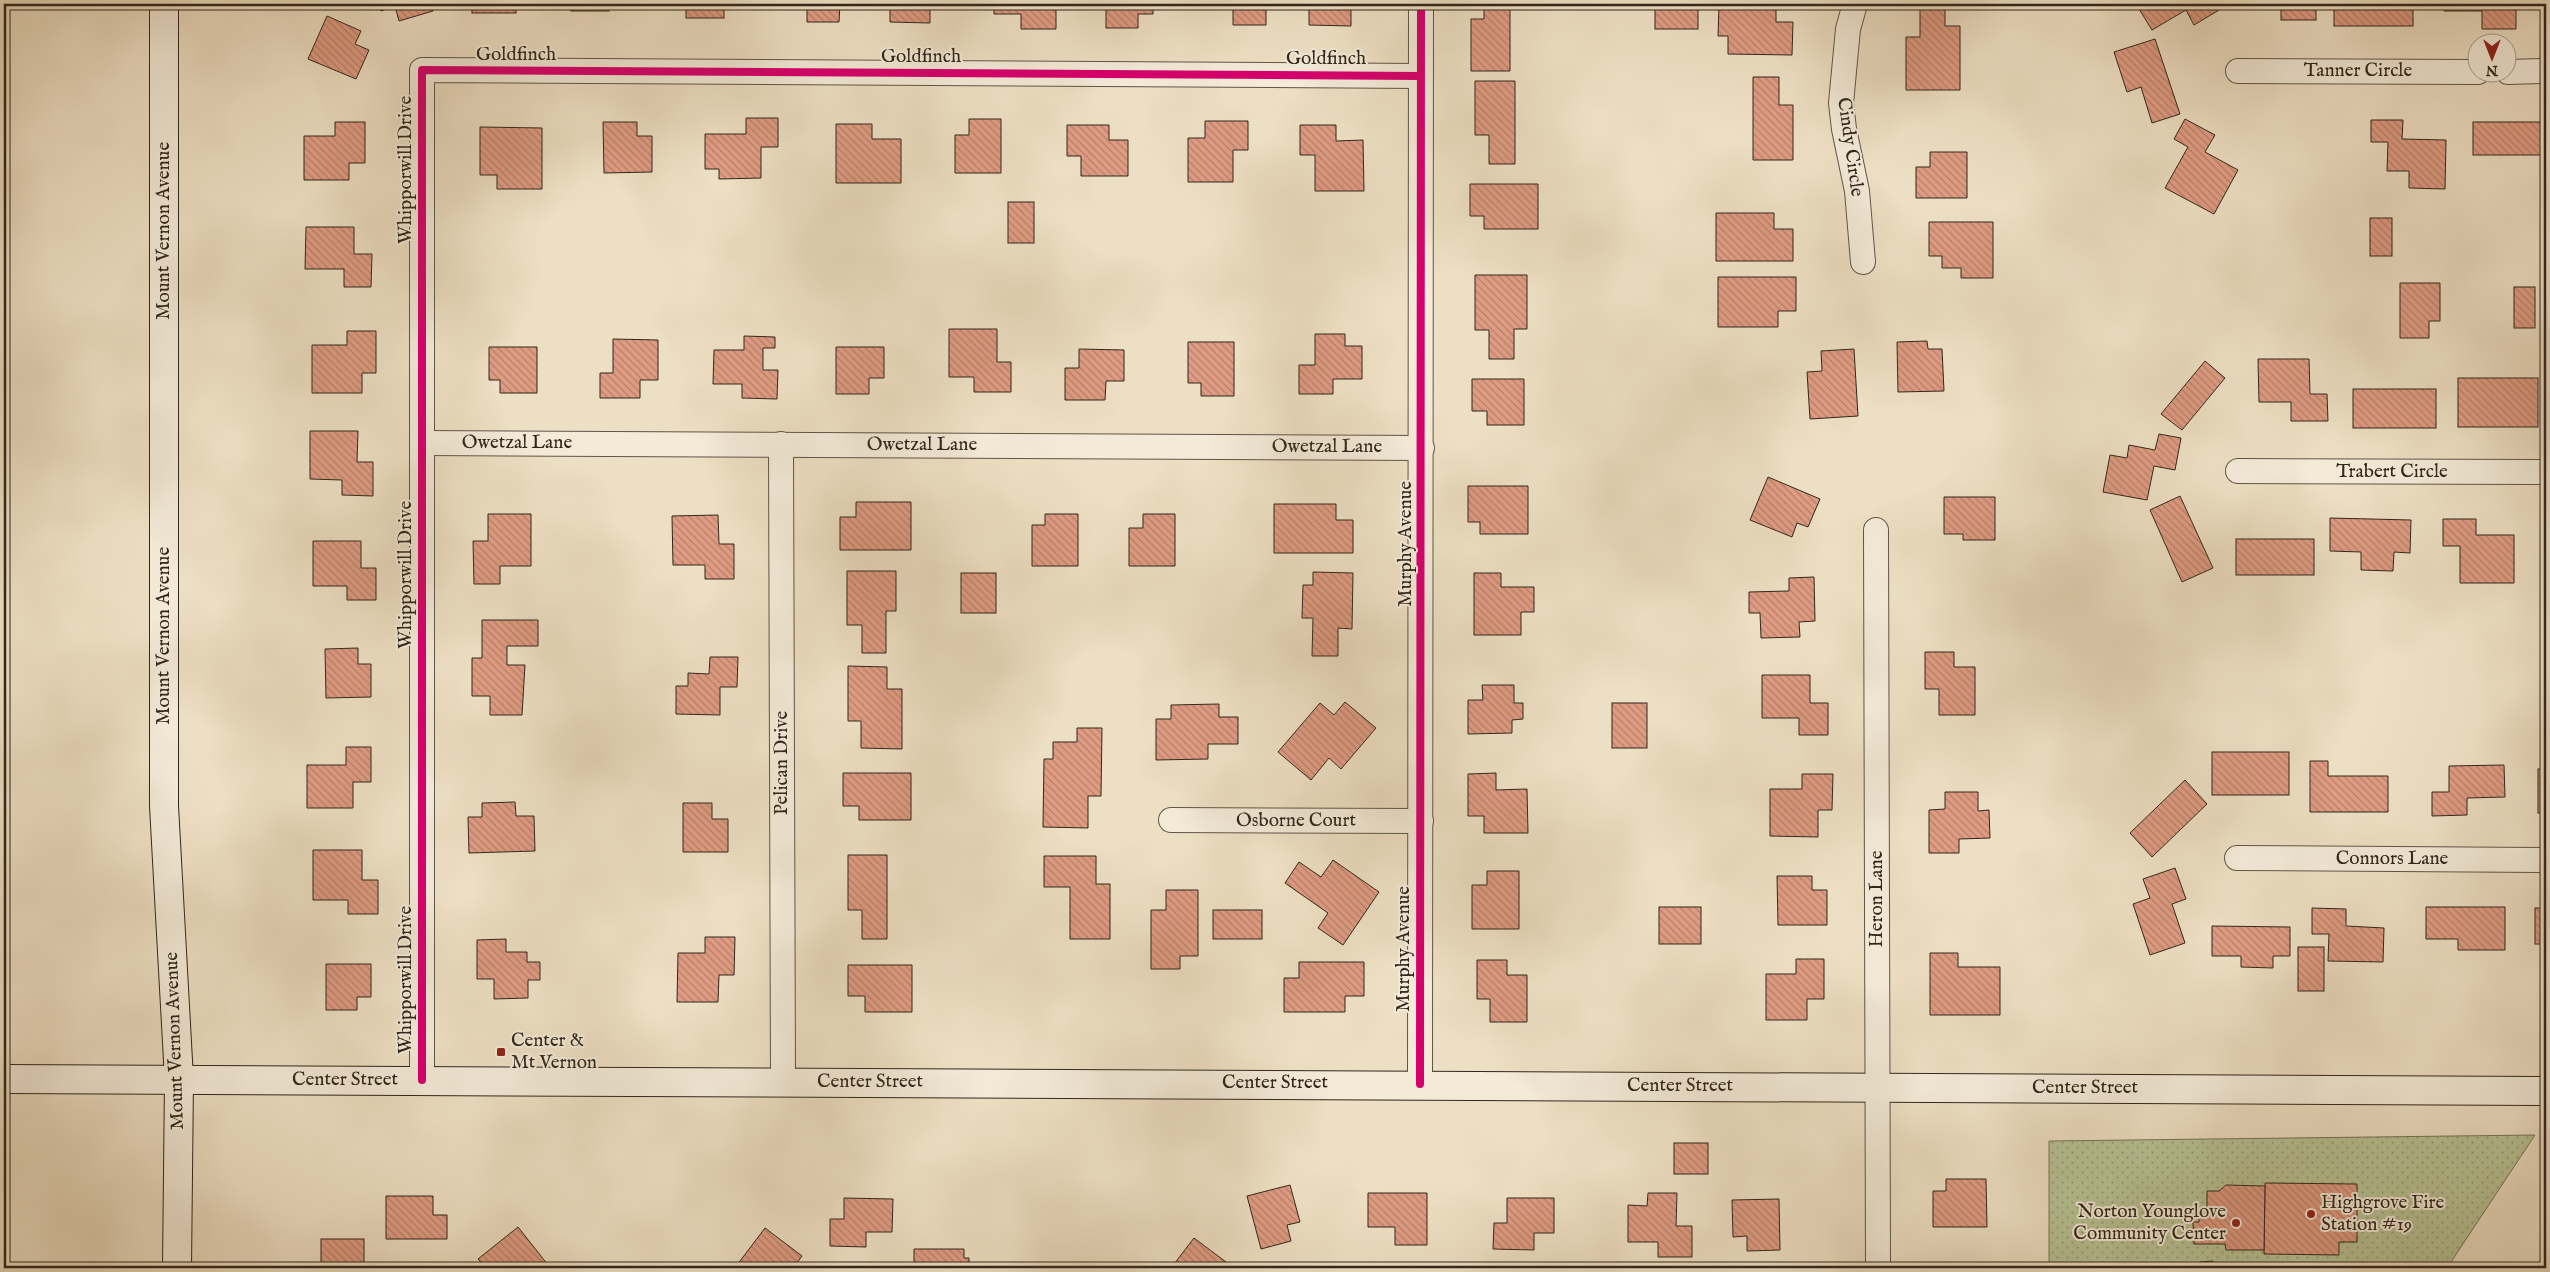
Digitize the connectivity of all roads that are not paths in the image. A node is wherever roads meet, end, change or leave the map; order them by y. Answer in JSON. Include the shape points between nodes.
{"nodes":[{"id":1,"x":164,"y":4,"type":"edge"},
{"id":2,"x":1421,"y":4,"type":"edge"},
{"id":3,"x":1855,"y":4,"type":"edge"},
{"id":4,"x":422,"y":70,"type":"joint"},
{"id":5,"x":2238,"y":71,"type":"dead end"},
{"id":6,"x":2546,"y":71,"type":"edge"},
{"id":7,"x":2468,"y":72,"type":"edge"},
{"id":8,"x":2518,"y":72,"type":"edge"},
{"id":9,"x":1420,"y":76,"type":"junction"},
{"id":10,"x":1864,"y":262,"type":"dead end"},
{"id":11,"x":422,"y":443,"type":"junction"},
{"id":12,"x":781,"y":444,"type":"junction"},
{"id":13,"x":1422,"y":448,"type":"junction"},
{"id":14,"x":2238,"y":471,"type":"dead end"},
{"id":15,"x":2546,"y":472,"type":"edge"},
{"id":16,"x":1876,"y":530,"type":"dead end"},
{"id":17,"x":1171,"y":820,"type":"dead end"},
{"id":18,"x":1421,"y":821,"type":"junction"},
{"id":19,"x":2237,"y":858,"type":"dead end"},
{"id":20,"x":2546,"y":860,"type":"edge"},
{"id":21,"x":4,"y":1079,"type":"edge"},
{"id":22,"x":179,"y":1079,"type":"junction"},
{"id":23,"x":422,"y":1080,"type":"junction"},
{"id":24,"x":783,"y":1082,"type":"junction"},
{"id":25,"x":1420,"y":1084,"type":"junction"},
{"id":26,"x":1877,"y":1087,"type":"junction"},
{"id":27,"x":2546,"y":1091,"type":"edge"},
{"id":28,"x":177,"y":1268,"type":"edge"},
{"id":29,"x":1878,"y":1268,"type":"edge"}],
"edges":[{"from":1,"to":22,"type":"main road","name":"Mount Vernon Avenue","via":[[164,806]]},
{"from":2,"to":9,"type":"street","name":"Murphy Avenue"},
{"from":3,"to":10,"type":"street","name":"Cindy Circle","via":[[1848,29],[1841,103]]},
{"from":4,"to":9,"type":"street","name":"Goldfinch"},
{"from":4,"to":11,"type":"street","name":"Whipporwill Drive"},
{"from":5,"to":7,"type":"street","name":"Tanner Circle"},
{"from":6,"to":8,"type":"street"},
{"from":9,"to":13,"type":"street","name":"Murphy Avenue"},
{"from":11,"to":12,"type":"street","name":"Owetzal Lane"},
{"from":11,"to":23,"type":"street","name":"Whipporwill Drive"},
{"from":12,"to":13,"type":"street","name":"Owetzal Lane"},
{"from":12,"to":24,"type":"street","name":"Pelican Drive"},
{"from":13,"to":18,"type":"street","name":"Murphy Avenue"},
{"from":14,"to":15,"type":"street","name":"Trabert Circle"},
{"from":16,"to":26,"type":"street","name":"Heron Lane"},
{"from":17,"to":18,"type":"street","name":"Osborne Court"},
{"from":18,"to":25,"type":"street","name":"Murphy Avenue"},
{"from":19,"to":20,"type":"street","name":"Connors Lane"},
{"from":21,"to":22,"type":"main road","name":"Center Street"},
{"from":22,"to":23,"type":"main road","name":"Center Street"},
{"from":22,"to":28,"type":"main road","name":"Mount Vernon Avenue"},
{"from":23,"to":24,"type":"main road","name":"Center Street"},
{"from":24,"to":25,"type":"main road","name":"Center Street"},
{"from":25,"to":26,"type":"main road","name":"Center Street"},
{"from":26,"to":27,"type":"main road","name":"Center Street"},
{"from":26,"to":29,"type":"street","name":"Heron Lane"}]}
